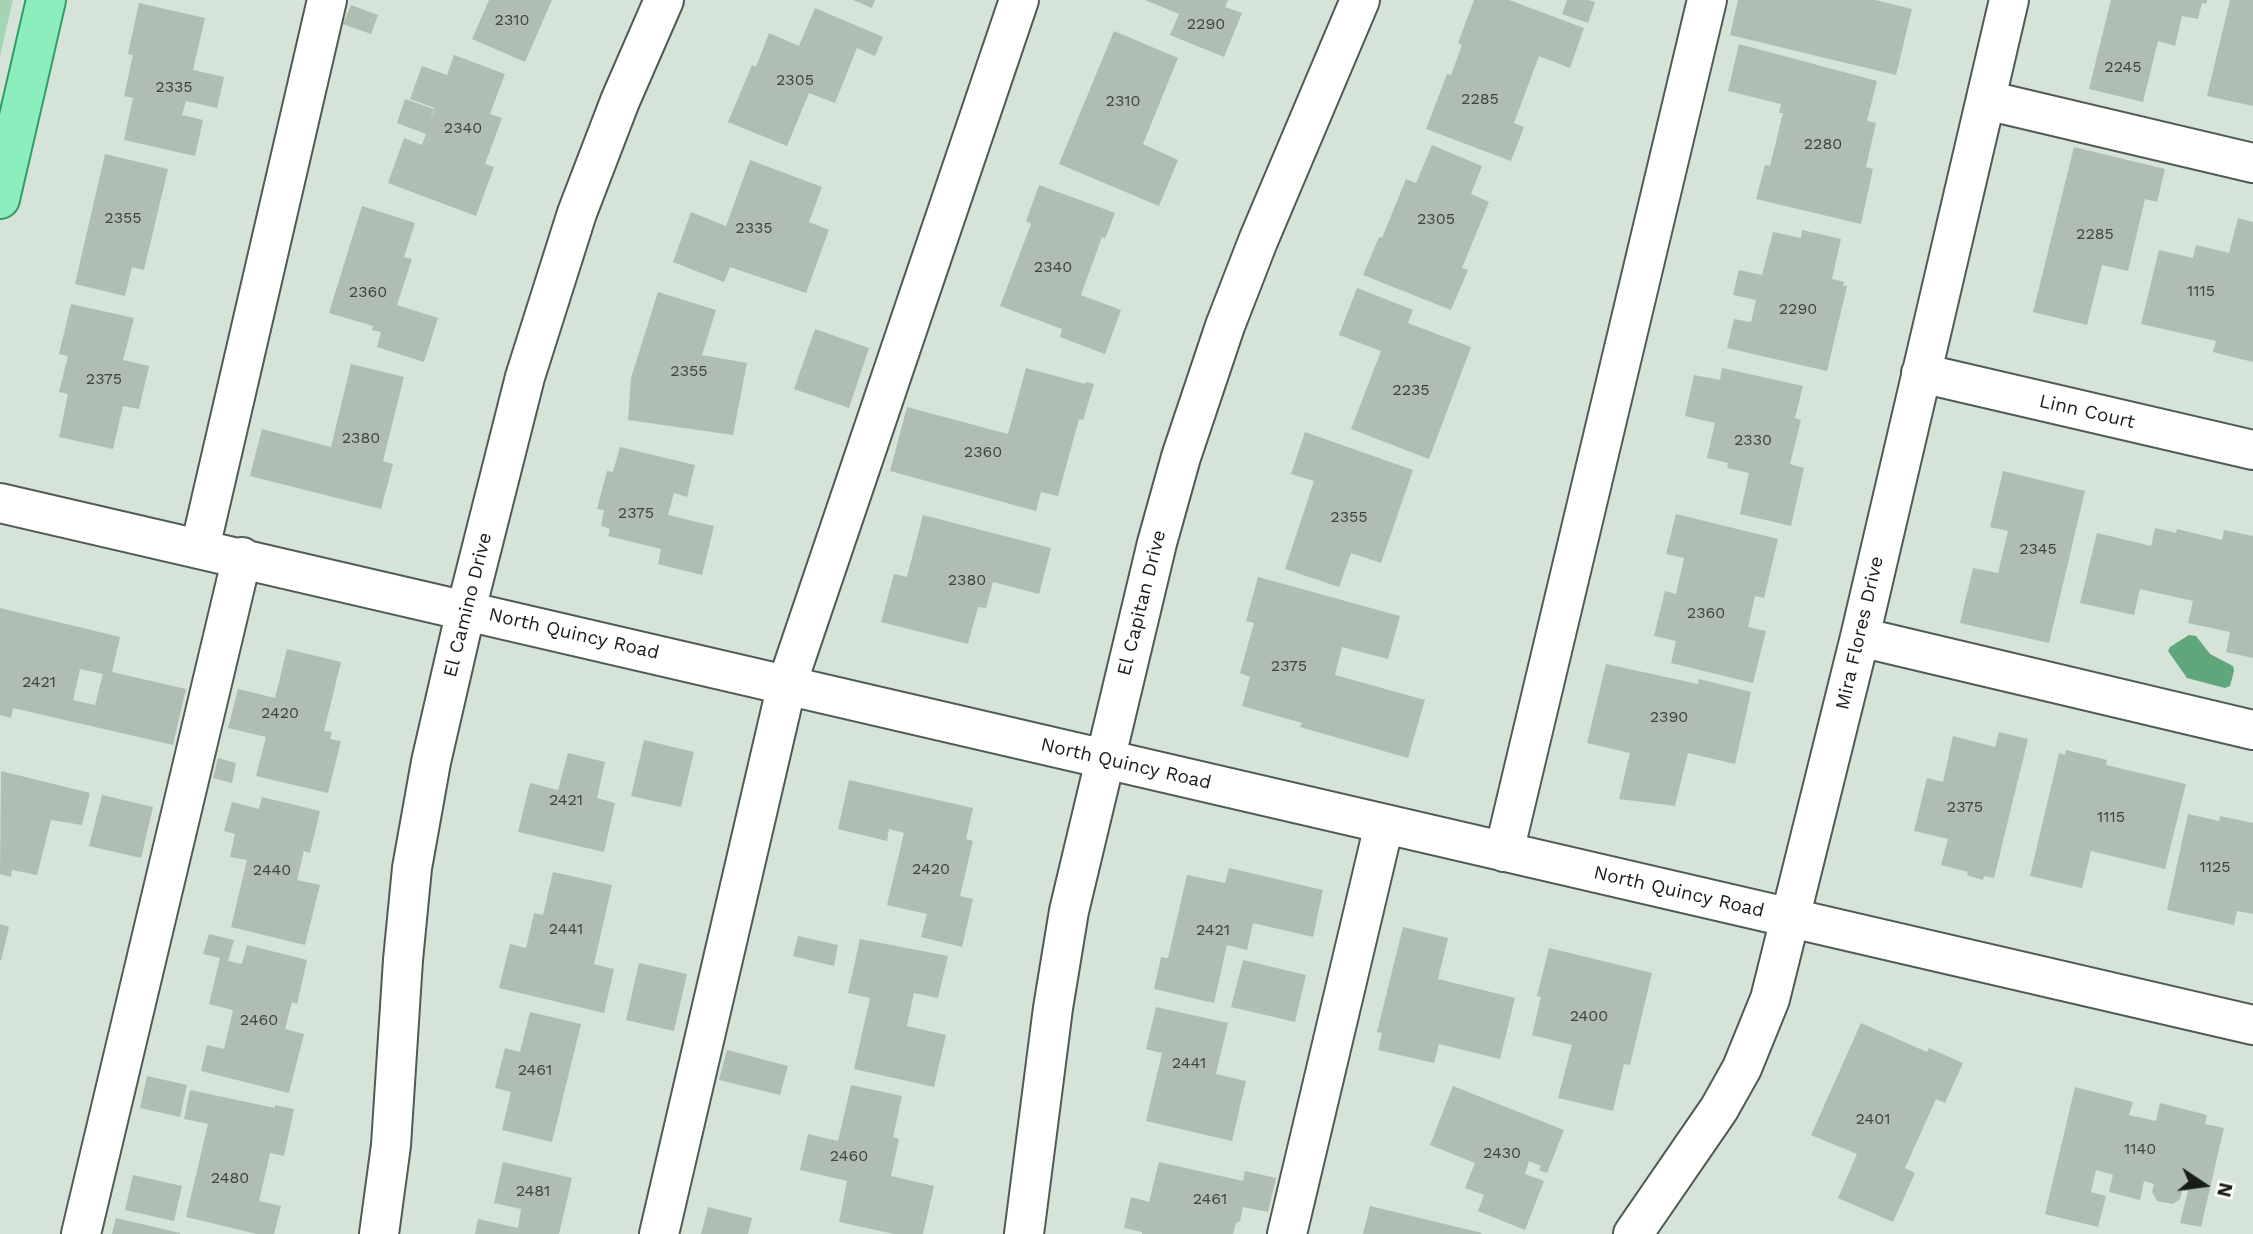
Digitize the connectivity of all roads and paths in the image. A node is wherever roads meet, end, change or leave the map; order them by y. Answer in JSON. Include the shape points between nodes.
{"nodes":[{"id":1,"x":46,"y":0,"type":"edge"},
{"id":2,"x":327,"y":0,"type":"edge"},
{"id":3,"x":664,"y":0,"type":"edge"},
{"id":4,"x":1019,"y":0,"type":"edge"},
{"id":5,"x":1360,"y":0,"type":"edge"},
{"id":6,"x":1707,"y":0,"type":"edge"},
{"id":7,"x":2010,"y":0,"type":"edge"},
{"id":8,"x":1986,"y":100,"type":"junction"},
{"id":9,"x":2253,"y":163,"type":"edge"},
{"id":10,"x":0,"y":199,"type":"edge"},
{"id":11,"x":1921,"y":373,"type":"junction"},
{"id":12,"x":2253,"y":450,"type":"edge"},
{"id":13,"x":0,"y":503,"type":"edge"},
{"id":14,"x":200,"y":548,"type":"junction"},
{"id":15,"x":242,"y":557,"type":"junction"},
{"id":16,"x":467,"y":610,"type":"junction"},
{"id":17,"x":1860,"y":637,"type":"junction"},
{"id":18,"x":787,"y":684,"type":"junction"},
{"id":19,"x":2253,"y":730,"type":"edge"},
{"id":20,"x":1104,"y":758,"type":"junction"},
{"id":21,"x":1384,"y":825,"type":"junction"},
{"id":22,"x":1504,"y":852,"type":"junction"},
{"id":23,"x":1792,"y":918,"type":"junction"},
{"id":24,"x":2253,"y":1025,"type":"edge"},
{"id":25,"x":81,"y":1234,"type":"edge"},
{"id":26,"x":379,"y":1234,"type":"edge"},
{"id":27,"x":659,"y":1234,"type":"edge"},
{"id":28,"x":1024,"y":1234,"type":"edge"},
{"id":29,"x":1287,"y":1234,"type":"edge"},
{"id":30,"x":1633,"y":1234,"type":"edge"}],
"edges":[{"from":1,"to":10,"type":"main road"},
{"from":2,"to":14,"type":"street"},
{"from":3,"to":16,"type":"street","name":"El Camino Drive","via":[[598,156],[562,260],[525,377]]},
{"from":4,"to":18,"type":"street"},
{"from":5,"to":20,"type":"street","name":"El Capitan Drive","via":[[1213,360],[1157,543]]},
{"from":6,"to":22,"type":"street"},
{"from":7,"to":8,"type":"street","name":"Mira Flores Drive"},
{"from":8,"to":9,"type":"street"},
{"from":8,"to":11,"type":"street","name":"Mira Flores Drive"},
{"from":11,"to":12,"type":"street","name":"Linn Court"},
{"from":11,"to":17,"type":"street","name":"Mira Flores Drive"},
{"from":13,"to":14,"type":"street","name":"North Quincy Road"},
{"from":14,"to":15,"type":"street","name":"North Quincy Road"},
{"from":15,"to":16,"type":"street","name":"North Quincy Road"},
{"from":15,"to":25,"type":"street"},
{"from":16,"to":18,"type":"street","name":"North Quincy Road"},
{"from":16,"to":26,"type":"street","name":"El Camino Drive","via":[[431,762],[412,869],[391,1145]]},
{"from":17,"to":19,"type":"street"},
{"from":17,"to":23,"type":"street","name":"Mira Flores Drive"},
{"from":18,"to":20,"type":"street","name":"North Quincy Road"},
{"from":18,"to":27,"type":"street"},
{"from":20,"to":21,"type":"street","name":"North Quincy Road"},
{"from":20,"to":28,"type":"street","name":"El Capitan Drive","via":[[1060,962]]},
{"from":21,"to":22,"type":"street","name":"North Quincy Road"},
{"from":21,"to":29,"type":"street"},
{"from":22,"to":23,"type":"street","name":"North Quincy Road"},
{"from":23,"to":24,"type":"street","name":"North Quincy Road"},
{"from":23,"to":30,"type":"street","name":"Mira Flores Drive","via":[[1770,999],[1742,1068]]}]}
